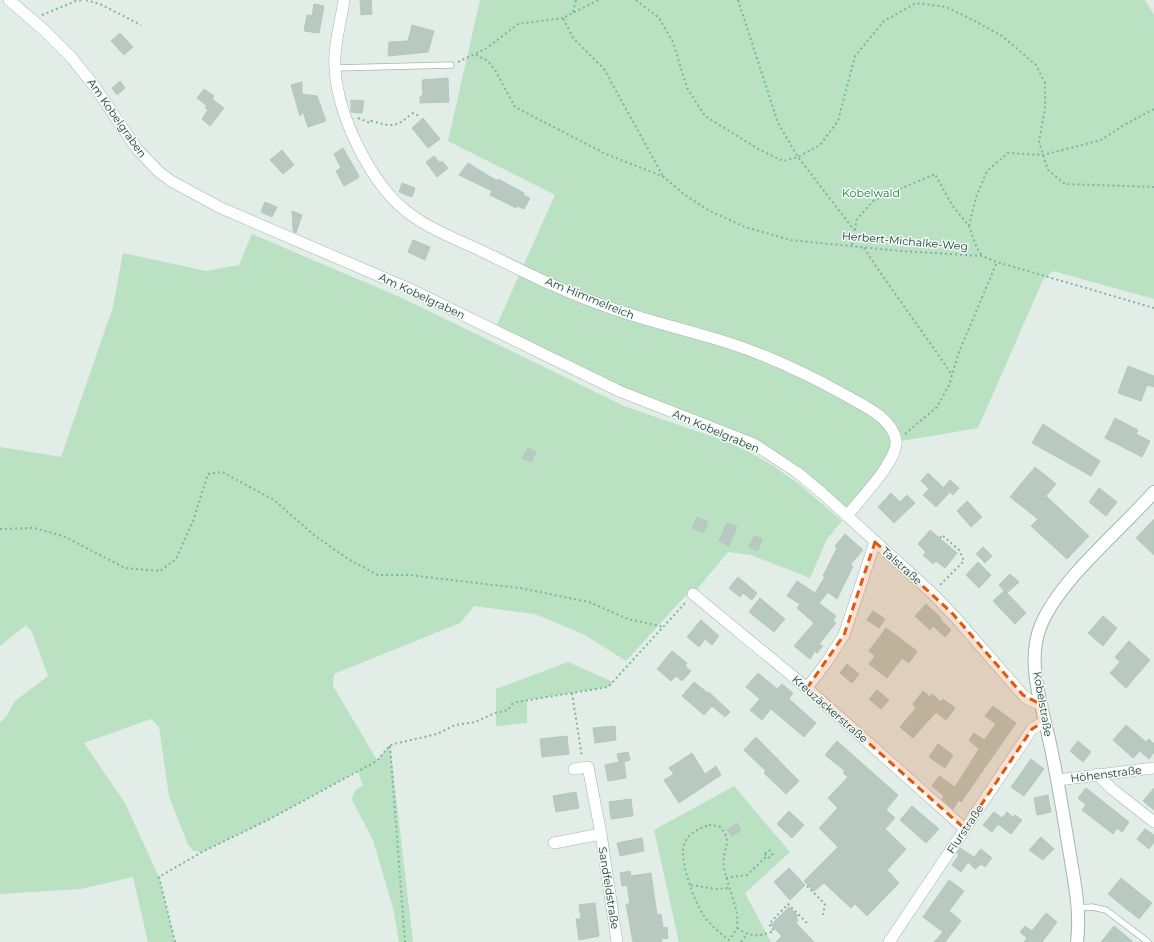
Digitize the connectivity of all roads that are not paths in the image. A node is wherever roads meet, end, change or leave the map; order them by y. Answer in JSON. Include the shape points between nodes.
{"nodes":[{"id":1,"x":9,"y":0,"type":"edge"},
{"id":2,"x":344,"y":0,"type":"edge"},
{"id":3,"x":451,"y":65,"type":"road end"},
{"id":4,"x":334,"y":68,"type":"junction"},
{"id":5,"x":1154,"y":492,"type":"edge"},
{"id":6,"x":847,"y":516,"type":"junction"},
{"id":7,"x":875,"y":542,"type":"junction"},
{"id":8,"x":693,"y":594,"type":"road end"},
{"id":9,"x":807,"y":688,"type":"junction"},
{"id":10,"x":1042,"y":705,"type":"junction"},
{"id":11,"x":1045,"y":721,"type":"junction"},
{"id":12,"x":579,"y":768,"type":"road end"},
{"id":13,"x":1154,"y":768,"type":"edge"},
{"id":14,"x":1097,"y":774,"type":"junction"},
{"id":15,"x":1058,"y":780,"type":"junction"},
{"id":16,"x":1154,"y":822,"type":"edge"},
{"id":17,"x":965,"y":829,"type":"junction"},
{"id":18,"x":601,"y":834,"type":"junction"},
{"id":19,"x":554,"y":843,"type":"dead end"},
{"id":20,"x":1078,"y":908,"type":"junction"},
{"id":21,"x":617,"y":942,"type":"edge"},
{"id":22,"x":889,"y":942,"type":"edge"},
{"id":23,"x":1077,"y":942,"type":"edge"},
{"id":24,"x":1148,"y":942,"type":"edge"}],
"edges":[{"from":1,"to":6,"type":"street","name":"Am Kobelgraben","via":[[58,43],[80,67],[137,149],[158,171],[182,187],[221,208],[412,290],[618,391],[754,444],[798,473]]},
{"from":2,"to":4,"type":"street","name":"Am Himmelreich"},
{"from":3,"to":4,"type":"lane"},
{"from":4,"to":6,"type":"street","name":"Am Himmelreich","via":[[337,92],[347,122],[362,152],[382,185],[419,220],[579,296],[626,314],[739,347],[793,369],[874,412],[888,425],[896,442],[896,449],[890,462]]},
{"from":5,"to":10,"type":"street","name":"Kobelstraße","via":[[1076,574],[1047,614],[1037,637],[1036,649]]},
{"from":6,"to":7,"type":"street","name":"Am Kobelgraben"},
{"from":7,"to":9,"type":"street","name":"Talstraße","via":[[844,635]]},
{"from":7,"to":10,"type":"street","name":"Talstraße","via":[[932,593],[1023,695]]},
{"from":8,"to":9,"type":"street","name":"Kreuzäckerstraße"},
{"from":9,"to":17,"type":"street","name":"Kreuzäckerstraße"},
{"from":10,"to":11,"type":"street","name":"Kobelstraße"},
{"from":11,"to":15,"type":"street","name":"Kobelstraße"},
{"from":11,"to":17,"type":"street","name":"Flurstraße","via":[[1032,729]]},
{"from":12,"to":18,"type":"street","name":"Sandfeldstraße","via":[[588,766]]},
{"from":13,"to":14,"type":"street","name":"Höhenstraße"},
{"from":14,"to":15,"type":"street","name":"Höhenstraße"},
{"from":14,"to":16,"type":"street"},
{"from":15,"to":20,"type":"street","name":"Kobelstraße"},
{"from":17,"to":22,"type":"street","name":"Flurstraße"},
{"from":18,"to":19,"type":"street","name":"Sandfeldstraße"},
{"from":18,"to":21,"type":"street","name":"Sandfeldstraße"},
{"from":20,"to":23,"type":"street","name":"Kobelstraße"},
{"from":20,"to":24,"type":"lane","via":[[1106,910]]}]}
